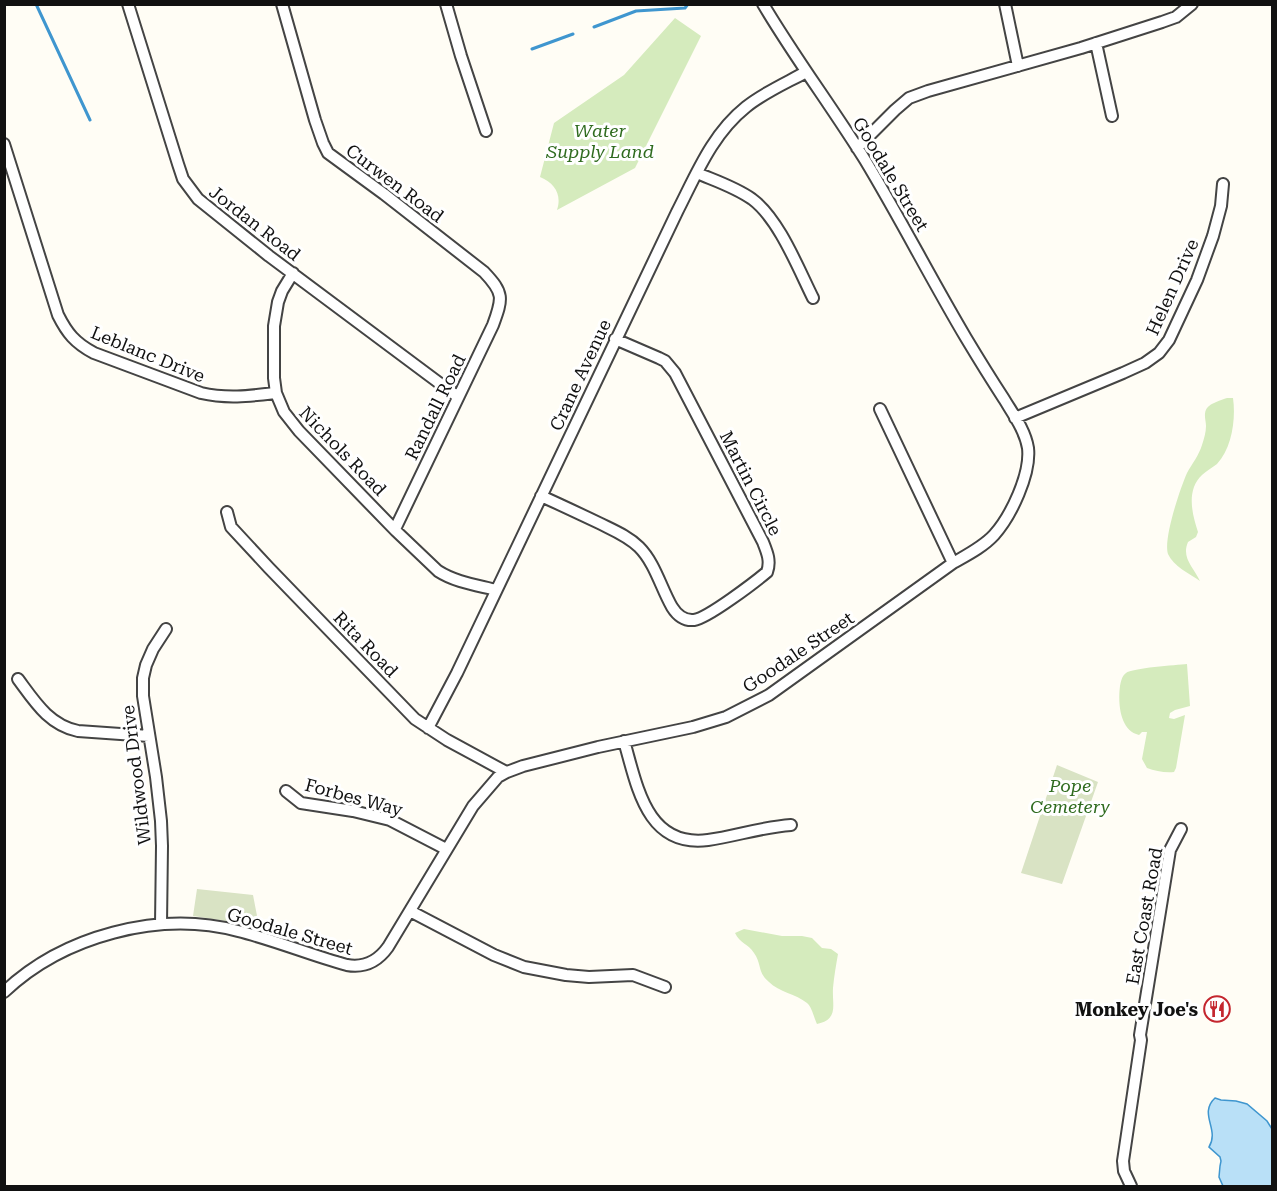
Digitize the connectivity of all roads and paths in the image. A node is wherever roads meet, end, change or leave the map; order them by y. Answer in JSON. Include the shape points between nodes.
{"nodes":[{"id":1,"x":128,"y":4,"type":"edge"},
{"id":2,"x":282,"y":4,"type":"edge"},
{"id":3,"x":446,"y":4,"type":"edge"},
{"id":4,"x":763,"y":4,"type":"edge"},
{"id":5,"x":1005,"y":4,"type":"edge"},
{"id":6,"x":1192,"y":4,"type":"edge"},
{"id":7,"x":1096,"y":43,"type":"junction"},
{"id":8,"x":1018,"y":66,"type":"junction"},
{"id":9,"x":806,"y":72,"type":"junction"},
{"id":10,"x":1112,"y":116,"type":"dead end"},
{"id":11,"x":486,"y":131,"type":"dead end"},
{"id":12,"x":4,"y":144,"type":"edge"},
{"id":13,"x":857,"y":148,"type":"junction"},
{"id":14,"x":697,"y":173,"type":"junction"},
{"id":15,"x":1223,"y":184,"type":"dead end"},
{"id":16,"x":293,"y":273,"type":"junction"},
{"id":17,"x":500,"y":298,"type":"joint"},
{"id":18,"x":813,"y":298,"type":"dead end"},
{"id":19,"x":615,"y":339,"type":"junction"},
{"id":20,"x":276,"y":393,"type":"junction"},
{"id":21,"x":459,"y":397,"type":"junction"},
{"id":22,"x":880,"y":409,"type":"dead end"},
{"id":23,"x":1015,"y":418,"type":"junction"},
{"id":24,"x":541,"y":496,"type":"junction"},
{"id":25,"x":227,"y":512,"type":"dead end"},
{"id":26,"x":394,"y":529,"type":"junction"},
{"id":27,"x":953,"y":563,"type":"junction"},
{"id":28,"x":496,"y":590,"type":"junction"},
{"id":29,"x":166,"y":628,"type":"dead end"},
{"id":30,"x":18,"y":679,"type":"dead end"},
{"id":31,"x":428,"y":728,"type":"junction"},
{"id":32,"x":149,"y":736,"type":"junction"},
{"id":33,"x":624,"y":741,"type":"junction"},
{"id":34,"x":506,"y":772,"type":"junction"},
{"id":35,"x":286,"y":792,"type":"dead end"},
{"id":36,"x":791,"y":825,"type":"dead end"},
{"id":37,"x":1181,"y":829,"type":"dead end"},
{"id":38,"x":446,"y":849,"type":"junction"},
{"id":39,"x":410,"y":911,"type":"junction"},
{"id":40,"x":161,"y":924,"type":"junction"},
{"id":41,"x":665,"y":987,"type":"dead end"},
{"id":42,"x":4,"y":992,"type":"edge"},
{"id":43,"x":1131,"y":1186,"type":"edge"}],
"edges":[{"from":1,"to":16,"type":"street","name":"Jordan Road","via":[[177,164],[190,189],[198,200]]},
{"from":2,"to":17,"type":"street","name":"Curwen Road","via":[[328,153],[484,272],[496,284]]},
{"from":3,"to":11,"type":"street"},
{"from":4,"to":9,"type":"street","name":"Goodale Street"},
{"from":5,"to":8,"type":"street"},
{"from":6,"to":7,"type":"street","via":[[1176,17]]},
{"from":7,"to":8,"type":"street"},
{"from":7,"to":10,"type":"street"},
{"from":8,"to":13,"type":"street","via":[[909,98]]},
{"from":9,"to":13,"type":"street","name":"Goodale Street"},
{"from":9,"to":14,"type":"street","name":"Crane Avenue","via":[[744,108],[714,141]]},
{"from":12,"to":20,"type":"street","name":"Leblanc Drive","via":[[58,315],[75,341],[93,353],[201,393],[239,398]]},
{"from":13,"to":23,"type":"street","name":"Goodale Street"},
{"from":14,"to":18,"type":"street","via":[[741,192],[768,214]]},
{"from":14,"to":19,"type":"street","name":"Crane Avenue"},
{"from":15,"to":23,"type":"street","name":"Helen Drive","via":[[1213,236],[1197,280],[1159,353],[1123,373]]},
{"from":16,"to":20,"type":"street","name":"Nichols Road","via":[[280,296],[274,326]]},
{"from":16,"to":21,"type":"street","name":"Jordan Road"},
{"from":17,"to":21,"type":"street","name":"Randall Road","via":[[493,325]]},
{"from":19,"to":24,"type":"street","name":"Crane Avenue"},
{"from":19,"to":24,"type":"street","name":"Martin Circle","via":[[659,358],[675,373],[763,542],[769,563],[766,572],[710,613],[688,620],[672,607],[639,547],[615,531]]},
{"from":20,"to":26,"type":"street","name":"Nichols Road","via":[[299,431]]},
{"from":21,"to":26,"type":"street","name":"Randall Road"},
{"from":22,"to":27,"type":"street"},
{"from":23,"to":27,"type":"street","name":"Goodale Street","via":[[1028,447],[1028,460],[1012,509],[993,536]]},
{"from":24,"to":28,"type":"street","name":"Crane Avenue"},
{"from":25,"to":31,"type":"street","name":"Rita Road","via":[[231,526],[269,568]]},
{"from":26,"to":28,"type":"street","name":"Nichols Road","via":[[445,576]]},
{"from":27,"to":33,"type":"street","name":"Goodale Street","via":[[746,708],[693,727]]},
{"from":28,"to":31,"type":"street","name":"Crane Avenue"},
{"from":29,"to":32,"type":"street","name":"Wildwood Drive","via":[[153,649],[143,678]]},
{"from":30,"to":32,"type":"street","via":[[37,705],[68,729]]},
{"from":31,"to":34,"type":"street","name":"Rita Road"},
{"from":32,"to":40,"type":"street","name":"Wildwood Drive","via":[[161,821]]},
{"from":33,"to":34,"type":"street","name":"Goodale Street"},
{"from":33,"to":36,"type":"street","via":[[645,808],[657,824],[675,835],[705,840]]},
{"from":34,"to":38,"type":"street","name":"Goodale Street","via":[[473,806]]},
{"from":35,"to":38,"type":"street","name":"Forbes Way","via":[[301,803],[390,820]]},
{"from":37,"to":43,"type":"street","name":"East Coast Road","via":[[1170,849],[1140,1035],[1123,1161]]},
{"from":38,"to":39,"type":"street","name":"Goodale Street"},
{"from":39,"to":40,"type":"street","name":"Goodale Street","via":[[382,955],[356,966],[237,930]]},
{"from":39,"to":41,"type":"street","via":[[524,968],[589,977],[633,975]]},
{"from":40,"to":42,"type":"street","name":"Goodale Street","via":[[114,933],[69,949]]}]}
